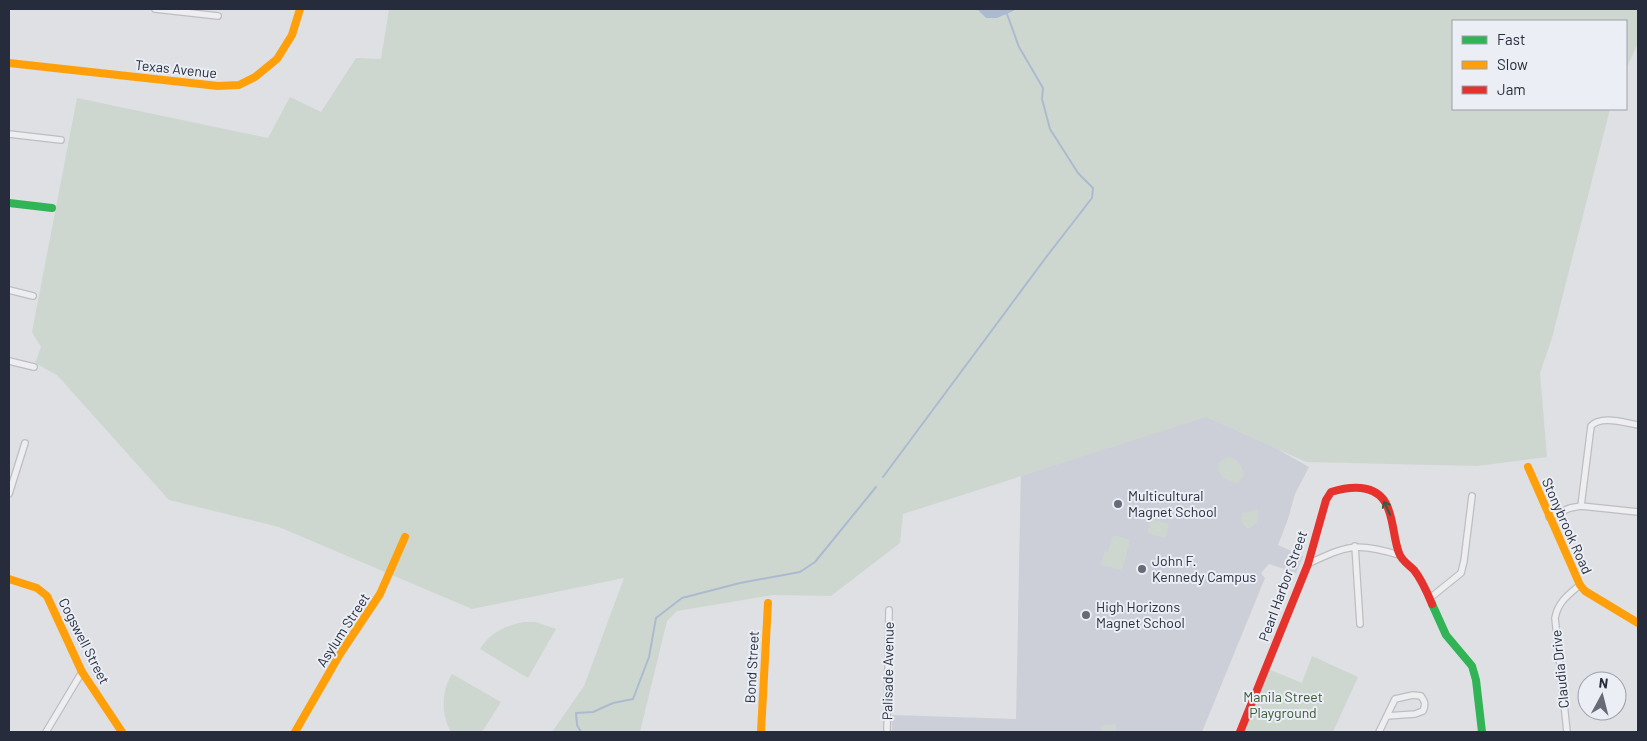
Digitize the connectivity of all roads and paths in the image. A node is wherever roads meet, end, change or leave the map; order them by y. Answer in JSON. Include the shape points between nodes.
{"nodes":[{"id":1,"x":155,"y":9,"type":"edge"},
{"id":2,"x":300,"y":9,"type":"edge"},
{"id":3,"x":218,"y":16,"type":"dead end"},
{"id":4,"x":9,"y":63,"type":"edge"},
{"id":5,"x":9,"y":134,"type":"edge"},
{"id":6,"x":62,"y":140,"type":"dead end"},
{"id":7,"x":9,"y":203,"type":"edge"},
{"id":8,"x":52,"y":208,"type":"dead end"},
{"id":9,"x":9,"y":290,"type":"edge"},
{"id":10,"x":33,"y":296,"type":"dead end"},
{"id":11,"x":9,"y":361,"type":"edge"},
{"id":12,"x":34,"y":367,"type":"dead end"},
{"id":13,"x":1638,"y":425,"type":"edge"},
{"id":14,"x":25,"y":443,"type":"dead end"},
{"id":15,"x":1528,"y":467,"type":"dead end"},
{"id":16,"x":9,"y":494,"type":"edge"},
{"id":17,"x":1472,"y":496,"type":"dead end"},
{"id":18,"x":1581,"y":506,"type":"junction"},
{"id":19,"x":1638,"y":512,"type":"edge"},
{"id":20,"x":1549,"y":517,"type":"junction"},
{"id":21,"x":405,"y":537,"type":"dead end"},
{"id":22,"x":1355,"y":546,"type":"junction"},
{"id":23,"x":1399,"y":555,"type":"junction"},
{"id":24,"x":1308,"y":564,"type":"junction"},
{"id":25,"x":9,"y":579,"type":"edge"},
{"id":26,"x":1580,"y":585,"type":"junction"},
{"id":27,"x":1430,"y":598,"type":"junction"},
{"id":28,"x":768,"y":603,"type":"dead end"},
{"id":29,"x":890,"y":610,"type":"dead end"},
{"id":30,"x":1638,"y":623,"type":"edge"},
{"id":31,"x":1360,"y":624,"type":"dead end"},
{"id":32,"x":82,"y":672,"type":"junction"},
{"id":33,"x":1387,"y":716,"type":"junction"},
{"id":34,"x":46,"y":732,"type":"edge"},
{"id":35,"x":122,"y":732,"type":"edge"},
{"id":36,"x":295,"y":732,"type":"edge"},
{"id":37,"x":761,"y":732,"type":"edge"},
{"id":38,"x":887,"y":732,"type":"edge"},
{"id":39,"x":1240,"y":732,"type":"edge"},
{"id":40,"x":1379,"y":732,"type":"edge"},
{"id":41,"x":1482,"y":732,"type":"edge"},
{"id":42,"x":1567,"y":732,"type":"edge"}],
"edges":[{"from":1,"to":3,"type":"street"},
{"from":2,"to":4,"type":"street","name":"Texas Avenue","via":[[292,35],[277,58],[255,77],[239,85],[218,86]]},
{"from":5,"to":6,"type":"street"},
{"from":7,"to":8,"type":"street"},
{"from":9,"to":10,"type":"street"},
{"from":11,"to":12,"type":"street"},
{"from":13,"to":18,"type":"street","via":[[1600,421],[1591,426]]},
{"from":14,"to":16,"type":"street"},
{"from":15,"to":20,"type":"street","name":"Stonybrook Road"},
{"from":17,"to":27,"type":"street","via":[[1461,573]]},
{"from":18,"to":19,"type":"street"},
{"from":18,"to":20,"type":"street"},
{"from":20,"to":26,"type":"street","name":"Stonybrook Road"},
{"from":21,"to":36,"type":"street","name":"Asylum Street","via":[[380,594],[340,654]]},
{"from":22,"to":23,"type":"street"},
{"from":22,"to":24,"type":"street"},
{"from":22,"to":31,"type":"street"},
{"from":23,"to":24,"type":"street","name":"Pearl Harbor Street","one_way":true,"via":[[1389,510],[1372,490],[1359,487],[1331,492]]},
{"from":23,"to":27,"type":"street","via":[[1415,571]]},
{"from":24,"to":39,"type":"street","name":"Pearl Harbor Street"},
{"from":25,"to":32,"type":"street","name":"Cogswell Street","via":[[37,588],[47,596]]},
{"from":26,"to":30,"type":"street","name":"Stonybrook Road"},
{"from":26,"to":42,"type":"street","name":"Claudia Drive","via":[[1558,605],[1555,618]]},
{"from":27,"to":41,"type":"street","via":[[1446,635],[1472,666]]},
{"from":28,"to":37,"type":"street","name":"Bond Street"},
{"from":29,"to":38,"type":"street","name":"Palisade Avenue"},
{"from":32,"to":34,"type":"street"},
{"from":32,"to":35,"type":"street","name":"Cogswell Street"},
{"from":33,"to":33,"type":"street","via":[[1415,714],[1423,711],[1426,705],[1421,696],[1395,699]]},
{"from":33,"to":40,"type":"street"}]}
